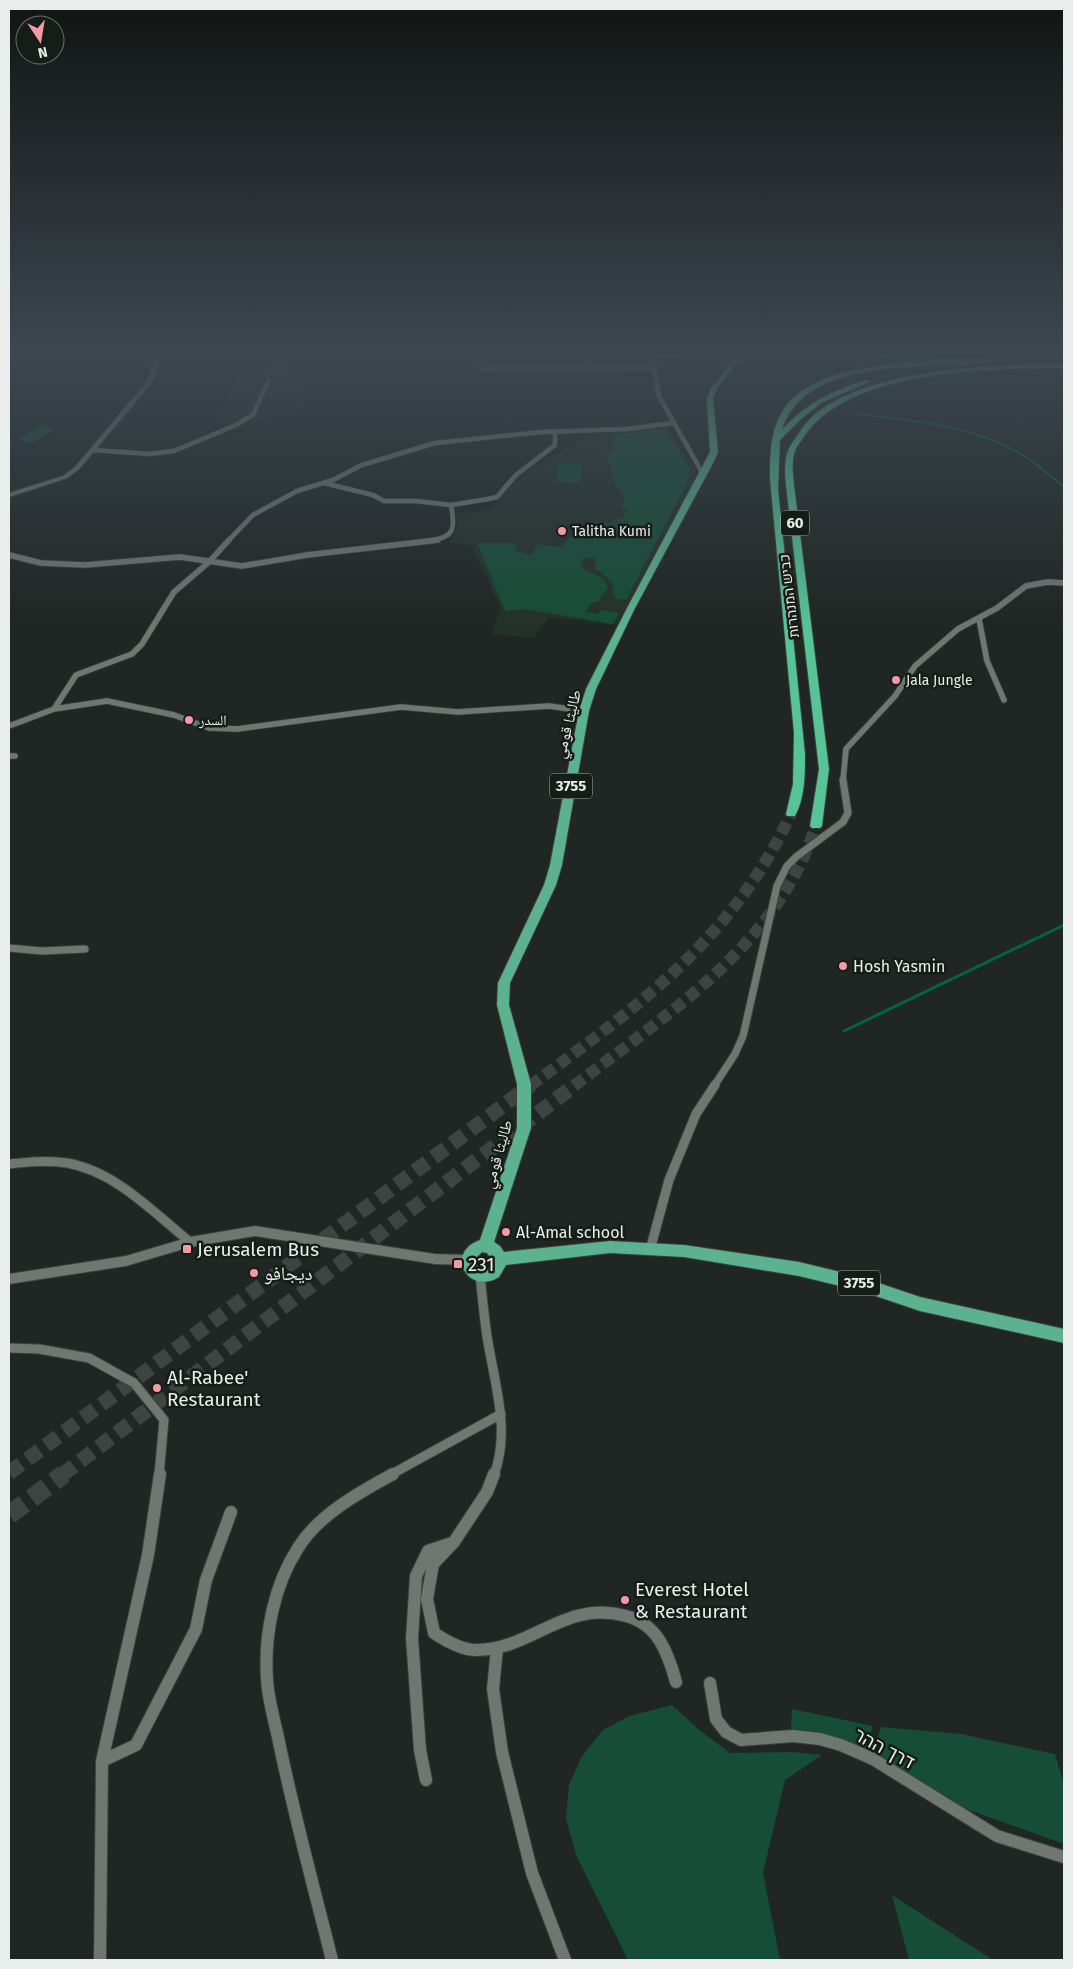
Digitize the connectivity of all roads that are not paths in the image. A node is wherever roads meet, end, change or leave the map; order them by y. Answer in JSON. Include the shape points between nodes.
{"nodes":[{"id":1,"x":99,"y":444,"type":"edge"},
{"id":2,"x":191,"y":444,"type":"edge"},
{"id":3,"x":432,"y":444,"type":"edge"},
{"id":4,"x":555,"y":444,"type":"edge"},
{"id":5,"x":685,"y":444,"type":"edge"},
{"id":6,"x":713,"y":444,"type":"edge"},
{"id":7,"x":776,"y":444,"type":"edge"},
{"id":8,"x":794,"y":444,"type":"edge"},
{"id":9,"x":795,"y":444,"type":"edge"},
{"id":10,"x":792,"y":448,"type":"junction"},
{"id":11,"x":94,"y":450,"type":"junction"},
{"id":12,"x":704,"y":476,"type":"junction"},
{"id":13,"x":322,"y":483,"type":"junction"},
{"id":14,"x":9,"y":495,"type":"edge"},
{"id":15,"x":452,"y":505,"type":"junction"},
{"id":16,"x":9,"y":555,"type":"edge"},
{"id":17,"x":209,"y":562,"type":"junction"},
{"id":18,"x":1064,"y":583,"type":"edge"},
{"id":19,"x":979,"y":619,"type":"junction"},
{"id":20,"x":1004,"y":700,"type":"dead end"},
{"id":21,"x":54,"y":710,"type":"junction"},
{"id":22,"x":584,"y":711,"type":"junction"},
{"id":23,"x":9,"y":726,"type":"edge"},
{"id":24,"x":791,"y":814,"type":"tunnel mouth"},
{"id":25,"x":816,"y":826,"type":"tunnel mouth"},
{"id":26,"x":9,"y":948,"type":"edge"},
{"id":27,"x":85,"y":949,"type":"dead end"},
{"id":28,"x":9,"y":1164,"type":"edge"},
{"id":29,"x":190,"y":1242,"type":"junction"},
{"id":30,"x":484,"y":1247,"type":"junction"},
{"id":31,"x":650,"y":1250,"type":"junction"},
{"id":32,"x":500,"y":1259,"type":"junction"},
{"id":33,"x":468,"y":1260,"type":"junction"},
{"id":34,"x":480,"y":1275,"type":"junction"},
{"id":35,"x":9,"y":1279,"type":"edge"},
{"id":36,"x":1064,"y":1336,"type":"edge"},
{"id":37,"x":9,"y":1348,"type":"edge"},
{"id":38,"x":501,"y":1414,"type":"junction"},
{"id":39,"x":231,"y":1512,"type":"dead end"},
{"id":40,"x":454,"y":1542,"type":"junction"},
{"id":41,"x":497,"y":1648,"type":"junction"},
{"id":42,"x":676,"y":1682,"type":"dead end"},
{"id":43,"x":710,"y":1684,"type":"dead end"},
{"id":44,"x":102,"y":1761,"type":"junction"},
{"id":45,"x":426,"y":1780,"type":"dead end"},
{"id":46,"x":1064,"y":1857,"type":"edge"},
{"id":47,"x":100,"y":1960,"type":"edge"},
{"id":48,"x":332,"y":1960,"type":"edge"},
{"id":49,"x":565,"y":1960,"type":"edge"}],
"edges":[{"from":1,"to":11,"type":"street"},
{"from":2,"to":11,"type":"street","via":[[174,451],[150,454]]},
{"from":3,"to":13,"type":"street","via":[[362,465]]},
{"from":4,"to":15,"type":"street","via":[[516,475],[497,497]]},
{"from":5,"to":12,"type":"street"},
{"from":6,"to":12,"type":"main road","name":"طاليثا قومي","number":"3755","via":[[714,452]]},
{"from":7,"to":24,"type":"highway","name":"כביש המנהרות","number":"60","via":[[774,489],[800,733],[797,800]]},
{"from":8,"to":10,"type":"highway","number":"60"},
{"from":9,"to":10,"type":"highway","number":"60"},
{"from":10,"to":25,"type":"highway","name":"כביש המנהרות","number":"60","via":[[790,485],[824,769]]},
{"from":11,"to":14,"type":"street","via":[[65,477]]},
{"from":12,"to":22,"type":"main road","name":"طاليثا قومي","number":"3755","via":[[630,610],[591,689]]},
{"from":13,"to":15,"type":"street","via":[[373,495],[384,501]]},
{"from":13,"to":17,"type":"street","via":[[297,491],[253,515]]},
{"from":15,"to":17,"type":"street","via":[[454,528],[446,538],[439,540],[242,566]]},
{"from":16,"to":17,"type":"street","via":[[41,563],[84,565],[180,557]]},
{"from":17,"to":21,"type":"street","via":[[174,592],[142,644],[132,654],[76,676]]},
{"from":18,"to":19,"type":"street","via":[[1026,586]]},
{"from":19,"to":20,"type":"street","via":[[984,656]]},
{"from":19,"to":31,"type":"street","via":[[958,629],[915,666],[894,696],[844,753],[843,784],[848,813],[838,829],[801,853],[781,877],[772,902],[742,1036],[728,1067],[701,1104],[669,1179]]},
{"from":21,"to":22,"type":"street","via":[[107,701],[174,715],[209,728],[238,729],[401,708],[458,712],[549,706]]},
{"from":21,"to":23,"type":"street"},
{"from":22,"to":30,"type":"main road","name":"طاليثا قومي","number":"3755","via":[[556,865],[550,885],[504,983],[503,1005],[524,1084],[524,1128]]},
{"from":26,"to":27,"type":"street","via":[[42,951]]},
{"from":28,"to":29,"type":"street","via":[[68,1163],[101,1176]]},
{"from":29,"to":33,"type":"street","via":[[256,1232],[435,1259]]},
{"from":29,"to":35,"type":"street","via":[[126,1261]]},
{"from":30,"to":32,"type":"main road","via":[[494,1250]]},
{"from":30,"to":33,"type":"main road","via":[[471,1253]]},
{"from":31,"to":32,"type":"main road","number":"3755","via":[[610,1247]]},
{"from":31,"to":36,"type":"main road","number":"3755","via":[[684,1251],[799,1269],[861,1284],[920,1304]]},
{"from":32,"to":34,"type":"main road","via":[[500,1265],[494,1272]]},
{"from":33,"to":34,"type":"main road","via":[[469,1268]]},
{"from":34,"to":38,"type":"street"},
{"from":37,"to":44,"type":"street","via":[[39,1349],[89,1358],[134,1383],[164,1420],[148,1555]]},
{"from":38,"to":40,"type":"street","via":[[500,1458],[487,1492]]},
{"from":38,"to":48,"type":"street","via":[[372,1485],[322,1520],[298,1547],[279,1586],[270,1624],[267,1679],[287,1781]]},
{"from":39,"to":44,"type":"street","via":[[206,1580],[196,1629],[136,1745]]},
{"from":40,"to":41,"type":"street","via":[[433,1564],[426,1599],[434,1633],[451,1645],[475,1650]]},
{"from":40,"to":45,"type":"street","via":[[428,1551],[416,1576],[412,1638],[420,1750]]},
{"from":41,"to":42,"type":"street","via":[[578,1613],[617,1611],[647,1623],[668,1651]]},
{"from":41,"to":49,"type":"street","via":[[493,1689],[502,1752],[532,1873]]},
{"from":43,"to":46,"type":"street","name":"דרך ההר","via":[[716,1719],[726,1732],[741,1740],[793,1736],[841,1745],[873,1759],[998,1836]]},
{"from":44,"to":47,"type":"street"}]}
